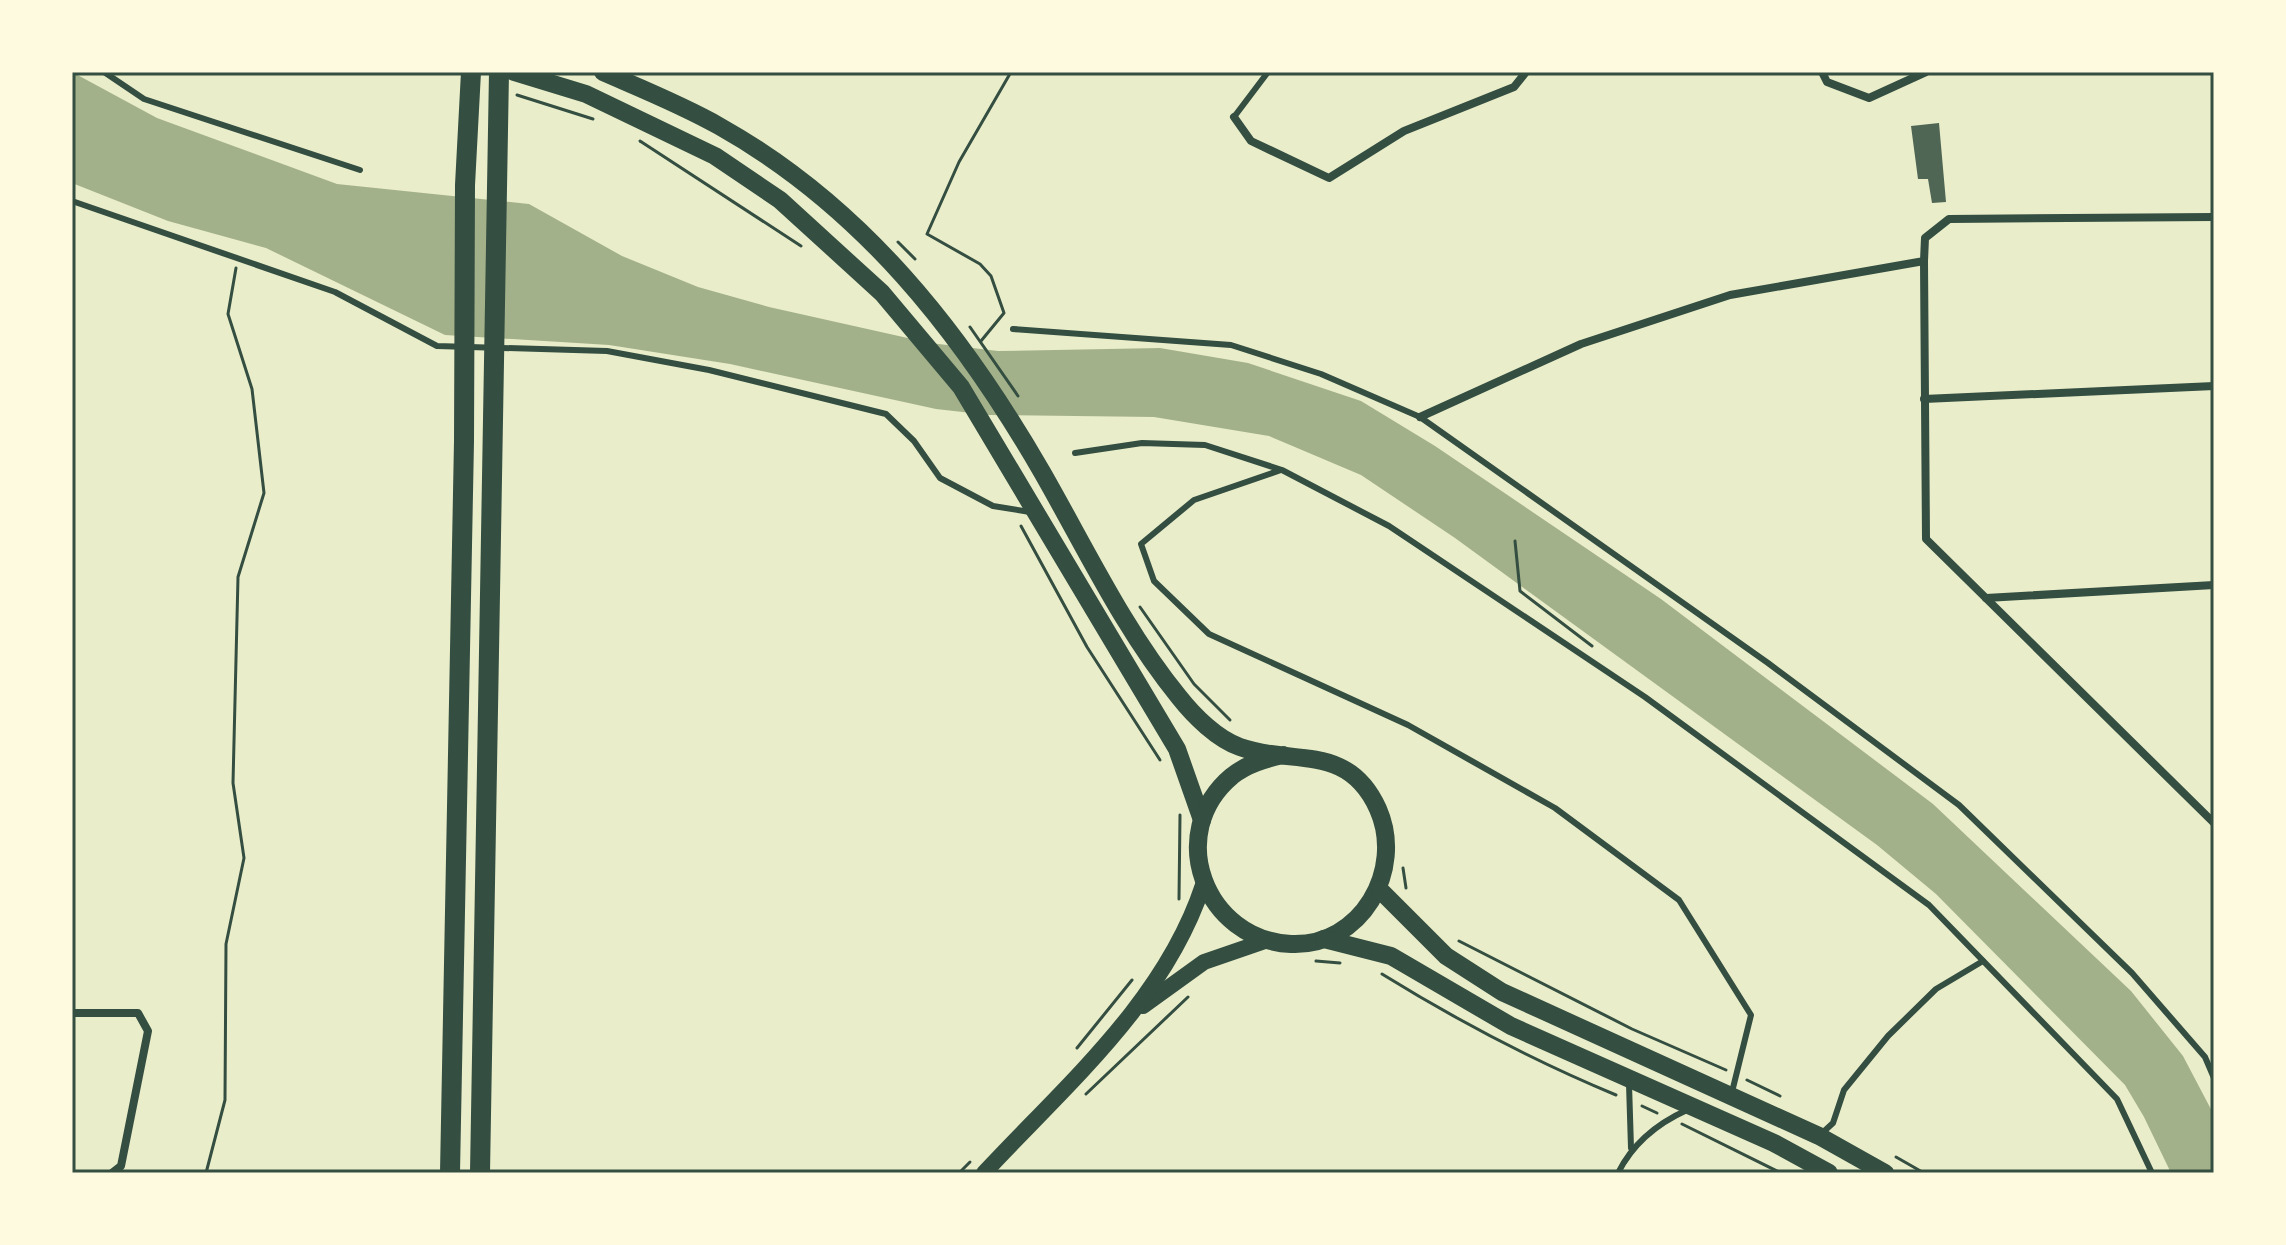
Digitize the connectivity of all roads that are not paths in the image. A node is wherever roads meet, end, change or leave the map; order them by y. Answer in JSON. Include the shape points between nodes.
{"nodes":[{"id":1,"x":104,"y":72,"type":"edge"},
{"id":2,"x":471,"y":72,"type":"edge"},
{"id":3,"x":499,"y":72,"type":"edge"},
{"id":4,"x":514,"y":72,"type":"edge"},
{"id":5,"x":603,"y":72,"type":"edge"},
{"id":6,"x":1268,"y":72,"type":"edge"},
{"id":7,"x":1526,"y":72,"type":"edge"},
{"id":8,"x":1822,"y":72,"type":"edge"},
{"id":9,"x":1926,"y":72,"type":"edge"},
{"id":10,"x":1234,"y":117,"type":"joint"},
{"id":11,"x":360,"y":170,"type":"dead end"},
{"id":12,"x":72,"y":201,"type":"edge"},
{"id":13,"x":2214,"y":217,"type":"edge"},
{"id":14,"x":1924,"y":261,"type":"junction"},
{"id":15,"x":1013,"y":329,"type":"dead end"},
{"id":16,"x":2214,"y":386,"type":"edge"},
{"id":17,"x":1924,"y":399,"type":"junction"},
{"id":18,"x":1420,"y":417,"type":"junction"},
{"id":19,"x":1075,"y":453,"type":"dead end"},
{"id":20,"x":1282,"y":470,"type":"junction"},
{"id":21,"x":1035,"y":512,"type":"junction"},
{"id":22,"x":2214,"y":585,"type":"edge"},
{"id":23,"x":1986,"y":598,"type":"junction"},
{"id":24,"x":1283,"y":755,"type":"junction"},
{"id":25,"x":1202,"y":820,"type":"junction"},
{"id":26,"x":2214,"y":823,"type":"edge"},
{"id":27,"x":1203,"y":885,"type":"junction"},
{"id":28,"x":1379,"y":889,"type":"junction"},
{"id":29,"x":1324,"y":939,"type":"junction"},
{"id":30,"x":1265,"y":941,"type":"junction"},
{"id":31,"x":1983,"y":961,"type":"junction"},
{"id":32,"x":1135,"y":1011,"type":"junction"},
{"id":33,"x":72,"y":1013,"type":"edge"},
{"id":34,"x":1628,"y":1078,"type":"junction"},
{"id":35,"x":2214,"y":1078,"type":"edge"},
{"id":36,"x":1732,"y":1095,"type":"junction"},
{"id":37,"x":1694,"y":1107,"type":"junction"},
{"id":38,"x":1819,"y":1136,"type":"junction"},
{"id":39,"x":1631,"y":1148,"type":"junction"},
{"id":40,"x":112,"y":1173,"type":"edge"},
{"id":41,"x":450,"y":1173,"type":"edge"},
{"id":42,"x":480,"y":1173,"type":"edge"},
{"id":43,"x":984,"y":1173,"type":"edge"},
{"id":44,"x":1618,"y":1173,"type":"edge"},
{"id":45,"x":1829,"y":1173,"type":"edge"},
{"id":46,"x":1885,"y":1173,"type":"edge"},
{"id":47,"x":2152,"y":1173,"type":"edge"}],
"edges":[{"from":1,"to":11,"type":"lane","via":[[144,99]]},
{"from":2,"to":41,"type":"highway"},
{"from":3,"to":42,"type":"highway","via":[[507,96],[499,194]]},
{"from":4,"to":21,"type":"main road","via":[[600,100],[670,132],[751,178],[853,264],[961,387]]},
{"from":5,"to":24,"type":"main road","via":[[720,126],[801,179],[874,241],[959,341],[1179,698],[1203,724],[1239,747]]},
{"from":6,"to":10,"type":"lane"},
{"from":7,"to":10,"type":"street","via":[[1514,87],[1404,131],[1329,178],[1251,141]]},
{"from":8,"to":9,"type":"street","via":[[1827,82],[1869,98]]},
{"from":12,"to":21,"type":"lane","via":[[335,292],[437,346],[607,351],[886,414],[940,478],[993,506]]},
{"from":13,"to":14,"type":"street","via":[[1949,219],[1925,238]]},
{"from":14,"to":17,"type":"street"},
{"from":14,"to":18,"type":"street","via":[[1730,295],[1581,344]]},
{"from":15,"to":18,"type":"lane","via":[[1231,345],[1321,374]]},
{"from":16,"to":17,"type":"street"},
{"from":17,"to":23,"type":"street","via":[[1926,539]]},
{"from":18,"to":35,"type":"lane","via":[[1959,805],[2132,973],[2205,1057]]},
{"from":19,"to":20,"type":"lane","via":[[1142,443],[1205,445]]},
{"from":20,"to":31,"type":"lane","via":[[1389,526],[1593,662],[1929,905]]},
{"from":20,"to":36,"type":"lane","via":[[1194,500],[1141,544],[1154,581],[1209,634],[1408,725],[1515,785],[1555,808],[1679,900],[1751,1015]]},
{"from":21,"to":25,"type":"main road","via":[[1177,749]]},
{"from":22,"to":23,"type":"street"},
{"from":23,"to":26,"type":"street"},
{"from":24,"to":25,"type":"main road","via":[[1257,761],[1233,775]]},
{"from":24,"to":28,"type":"main road","via":[[1338,766],[1369,795],[1386,833],[1387,862]]},
{"from":25,"to":27,"type":"main road","via":[[1197,841]]},
{"from":27,"to":30,"type":"main road","via":[[1239,929]]},
{"from":27,"to":32,"type":"main road","via":[[1181,940]]},
{"from":28,"to":29,"type":"main road","via":[[1347,928]]},
{"from":28,"to":36,"type":"main road","via":[[1446,956],[1502,992]]},
{"from":29,"to":30,"type":"main road","via":[[1295,944]]},
{"from":29,"to":34,"type":"main road","via":[[1391,956],[1511,1026]]},
{"from":30,"to":32,"type":"main road","via":[[1204,962]]},
{"from":31,"to":38,"type":"lane","via":[[1936,989],[1888,1036],[1844,1090],[1833,1123]]},
{"from":31,"to":47,"type":"lane","via":[[2117,1099]]},
{"from":32,"to":43,"type":"main road"},
{"from":33,"to":40,"type":"street","via":[[138,1013],[148,1031],[121,1166]]},
{"from":34,"to":37,"type":"main road"},
{"from":34,"to":39,"type":"lane"},
{"from":36,"to":38,"type":"main road"},
{"from":37,"to":39,"type":"lane","via":[[1668,1118]]},
{"from":37,"to":45,"type":"main road"},
{"from":38,"to":46,"type":"main road"},
{"from":39,"to":44,"type":"lane"}]}
